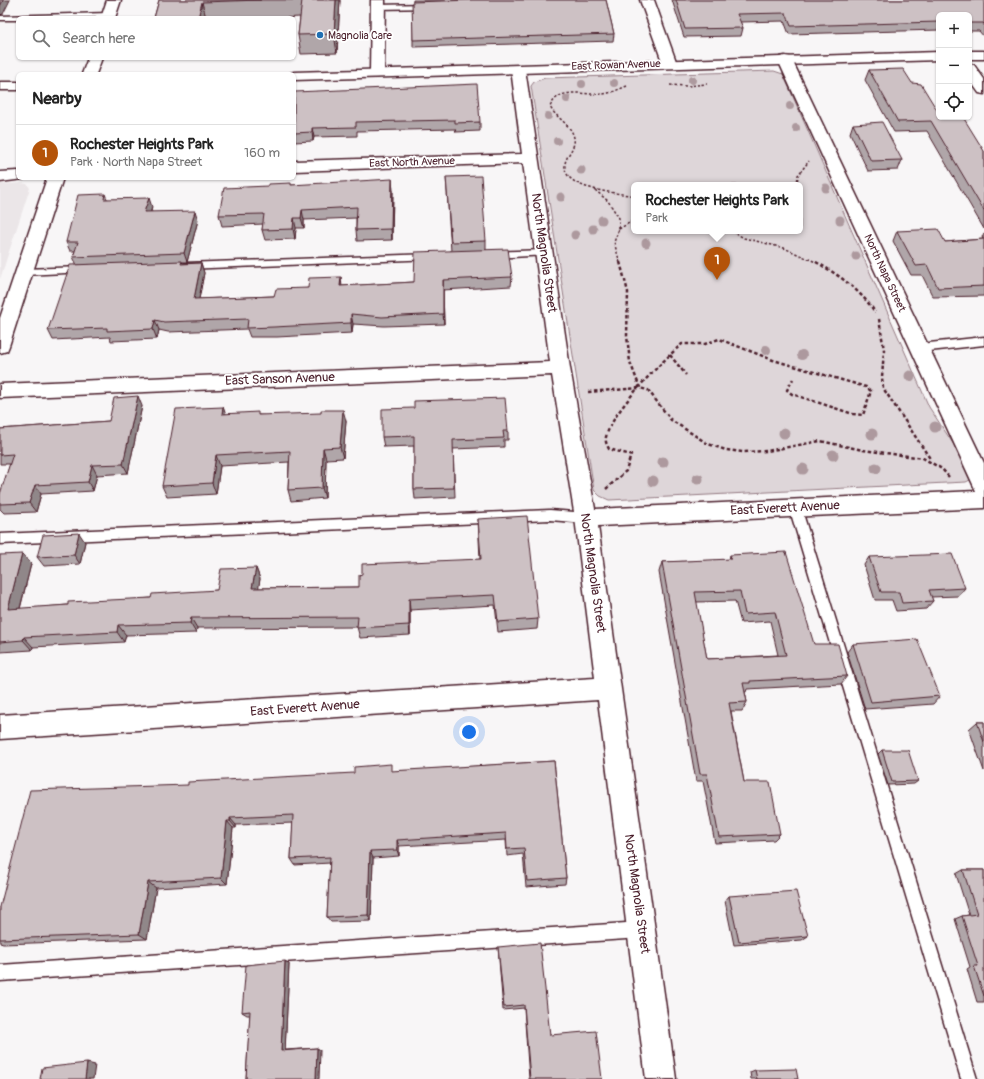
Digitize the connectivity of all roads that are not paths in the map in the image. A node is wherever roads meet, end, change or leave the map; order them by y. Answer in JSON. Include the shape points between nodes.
{"nodes":[{"id":1,"x":114,"y":0,"type":"edge"},
{"id":2,"x":647,"y":0,"type":"edge"},
{"id":3,"x":378,"y":4,"type":"edge"},
{"id":4,"x":434,"y":5,"type":"edge"},
{"id":5,"x":108,"y":16,"type":"edge"},
{"id":6,"x":0,"y":18,"type":"edge"},
{"id":7,"x":16,"y":18,"type":"edge"},
{"id":8,"x":984,"y":54,"type":"edge"},
{"id":9,"x":972,"y":55,"type":"edge"},
{"id":10,"x":936,"y":56,"type":"edge"},
{"id":11,"x":94,"y":60,"type":"edge"},
{"id":12,"x":785,"y":60,"type":"junction"},
{"id":13,"x":670,"y":64,"type":"junction"},
{"id":14,"x":518,"y":68,"type":"junction"},
{"id":15,"x":90,"y":72,"type":"edge"},
{"id":16,"x":972,"y":72,"type":"edge"},
{"id":17,"x":377,"y":73,"type":"junction"},
{"id":18,"x":296,"y":76,"type":"edge"},
{"id":19,"x":0,"y":86,"type":"edge"},
{"id":20,"x":16,"y":86,"type":"edge"},
{"id":21,"x":984,"y":90,"type":"edge"},
{"id":22,"x":531,"y":158,"type":"junction"},
{"id":23,"x":296,"y":166,"type":"edge"},
{"id":24,"x":16,"y":176,"type":"edge"},
{"id":25,"x":0,"y":177,"type":"edge"},
{"id":26,"x":54,"y":180,"type":"edge"},
{"id":27,"x":544,"y":253,"type":"junction"},
{"id":28,"x":481,"y":255,"type":"edge"},
{"id":29,"x":442,"y":256,"type":"edge"},
{"id":30,"x":174,"y":267,"type":"edge"},
{"id":31,"x":95,"y":270,"type":"edge"},
{"id":32,"x":24,"y":272,"type":"junction"},
{"id":33,"x":984,"y":341,"type":"edge"},
{"id":34,"x":0,"y":346,"type":"edge"},
{"id":35,"x":920,"y":348,"type":"junction"},
{"id":36,"x":560,"y":368,"type":"junction"},
{"id":37,"x":0,"y":391,"type":"edge"},
{"id":38,"x":984,"y":485,"type":"edge"},
{"id":39,"x":984,"y":499,"type":"edge"},
{"id":40,"x":795,"y":507,"type":"junction"},
{"id":41,"x":586,"y":518,"type":"junction"},
{"id":42,"x":0,"y":539,"type":"edge"},
{"id":43,"x":609,"y":688,"type":"junction"},
{"id":44,"x":0,"y":727,"type":"edge"},
{"id":45,"x":641,"y":930,"type":"junction"},
{"id":46,"x":0,"y":973,"type":"edge"},
{"id":47,"x":661,"y":1079,"type":"edge"},
{"id":48,"x":969,"y":1079,"type":"edge"}],
"edges":[{"from":1,"to":5,"type":"street"},
{"from":2,"to":13,"type":"street"},
{"from":3,"to":4,"type":"lane"},
{"from":3,"to":17,"type":"street"},
{"from":6,"to":7,"type":"lane"},
{"from":8,"to":9,"type":"street"},
{"from":10,"to":12,"type":"street","name":"East Rowan Avenue"},
{"from":11,"to":15,"type":"street"},
{"from":12,"to":13,"type":"street","name":"East Rowan Avenue"},
{"from":12,"to":35,"type":"street","name":"North Napa Street"},
{"from":13,"to":14,"type":"street","name":"East Rowan Avenue"},
{"from":14,"to":17,"type":"street","name":"East Rowan Avenue"},
{"from":14,"to":22,"type":"street","name":"North Magnolia Street"},
{"from":16,"to":21,"type":"street"},
{"from":17,"to":18,"type":"street","name":"East Rowan Avenue"},
{"from":19,"to":20,"type":"street"},
{"from":22,"to":23,"type":"street","name":"East North Avenue"},
{"from":22,"to":27,"type":"street","name":"North Magnolia Street"},
{"from":24,"to":25,"type":"street"},
{"from":26,"to":32,"type":"street"},
{"from":27,"to":28,"type":"lane"},
{"from":27,"to":36,"type":"street","name":"North Magnolia Street"},
{"from":29,"to":30,"type":"lane"},
{"from":31,"to":32,"type":"lane"},
{"from":32,"to":34,"type":"street"},
{"from":33,"to":35,"type":"lane"},
{"from":35,"to":38,"type":"street","name":"North Napa Street"},
{"from":36,"to":37,"type":"street","name":"East Sanson Avenue"},
{"from":36,"to":41,"type":"street","name":"North Magnolia Street"},
{"from":39,"to":40,"type":"street","name":"East Everett Avenue"},
{"from":40,"to":41,"type":"street","name":"East Everett Avenue"},
{"from":40,"to":48,"type":"lane"},
{"from":41,"to":42,"type":"lane","via":[[550,516]]},
{"from":41,"to":43,"type":"street","name":"North Magnolia Street"},
{"from":43,"to":44,"type":"street","name":"East Everett Avenue"},
{"from":43,"to":45,"type":"street","name":"North Magnolia Street"},
{"from":45,"to":46,"type":"lane"},
{"from":45,"to":47,"type":"street","name":"North Magnolia Street"}]}
